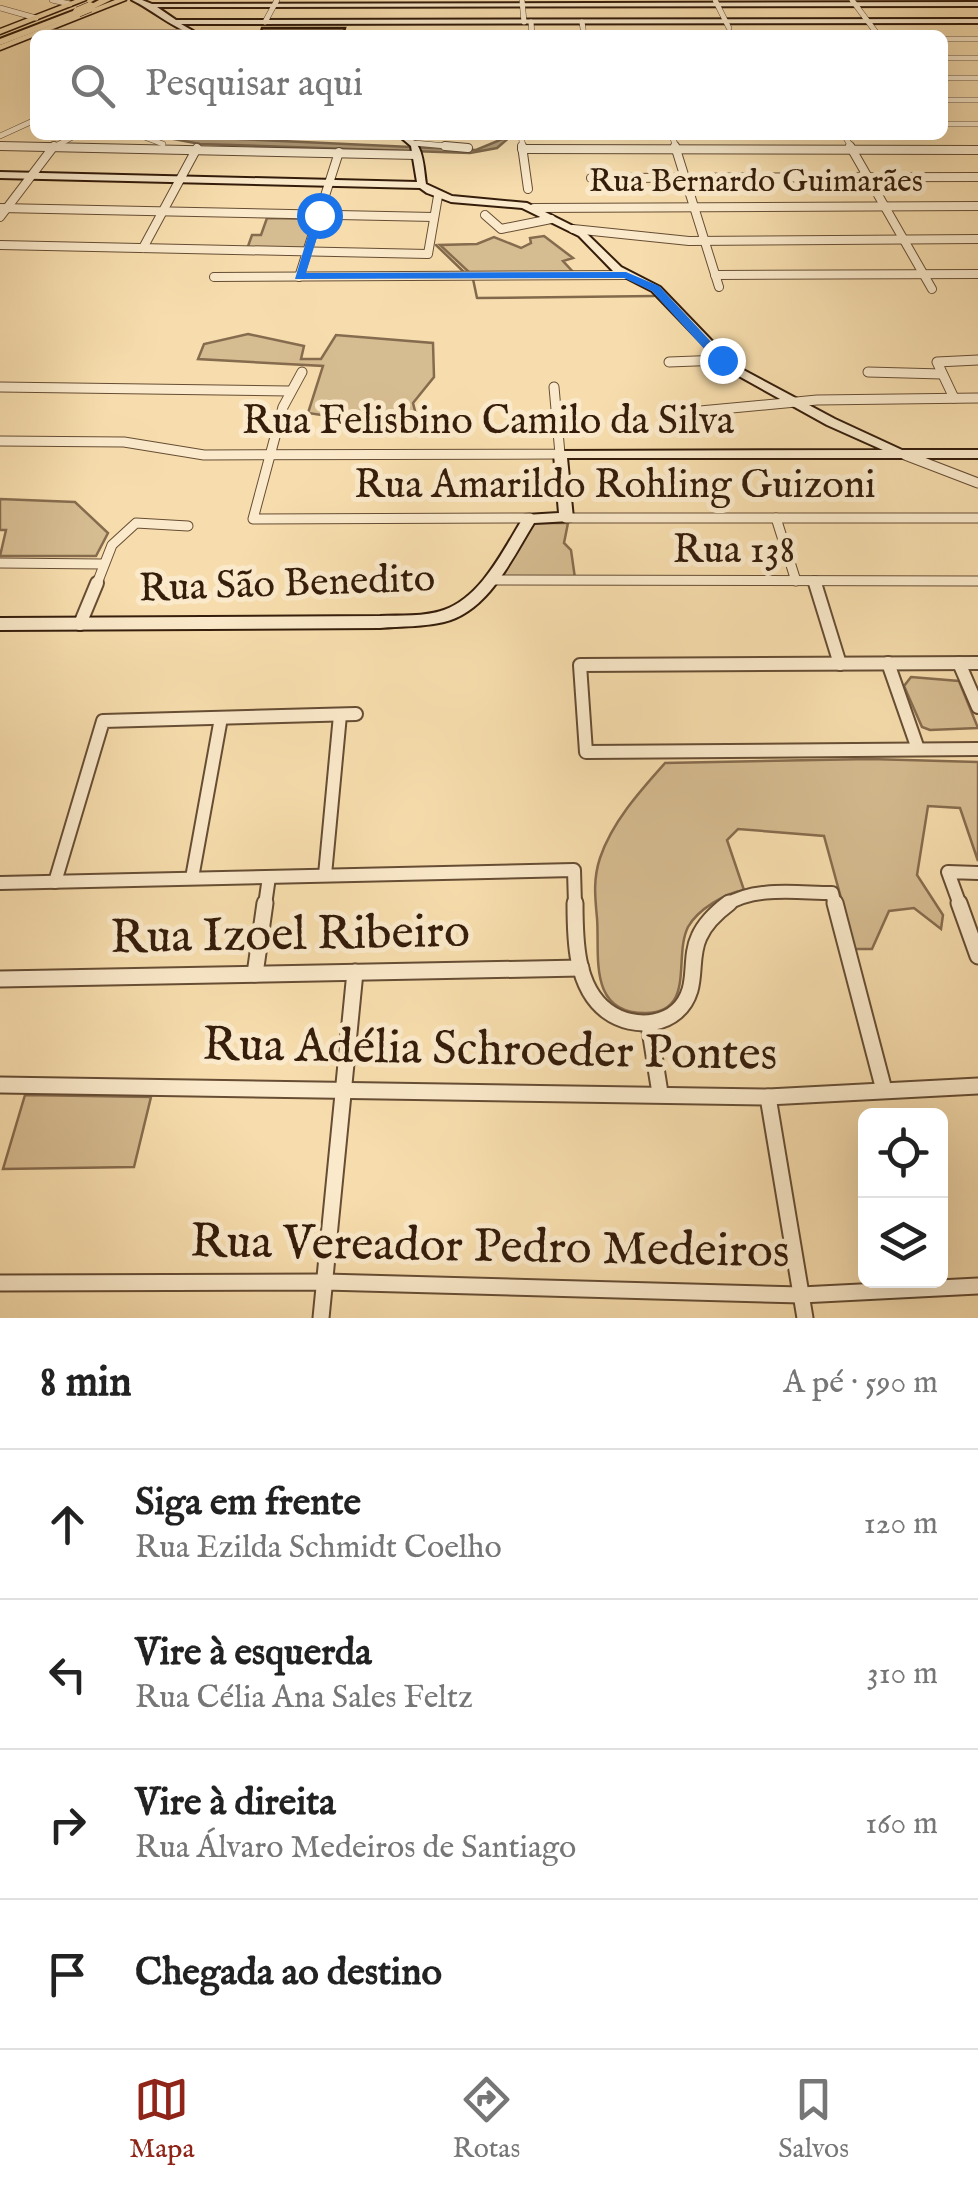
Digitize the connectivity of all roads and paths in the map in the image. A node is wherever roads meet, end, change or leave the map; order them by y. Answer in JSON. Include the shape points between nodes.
{"nodes":[{"id":1,"x":52,"y":0,"type":"edge"},
{"id":2,"x":107,"y":0,"type":"edge"},
{"id":3,"x":122,"y":0,"type":"edge"},
{"id":4,"x":135,"y":0,"type":"edge"},
{"id":5,"x":717,"y":2,"type":"edge"},
{"id":6,"x":854,"y":2,"type":"edge"},
{"id":7,"x":275,"y":3,"type":"edge"},
{"id":8,"x":414,"y":3,"type":"edge"},
{"id":9,"x":522,"y":3,"type":"edge"},
{"id":10,"x":978,"y":4,"type":"edge"},
{"id":11,"x":155,"y":5,"type":"junction"},
{"id":12,"x":80,"y":7,"type":"edge"},
{"id":13,"x":0,"y":8,"type":"edge"},
{"id":14,"x":36,"y":18,"type":"junction"},
{"id":15,"x":978,"y":20,"type":"edge"},
{"id":16,"x":173,"y":22,"type":"junction"},
{"id":17,"x":265,"y":22,"type":"junction"},
{"id":18,"x":387,"y":22,"type":"junction"},
{"id":19,"x":528,"y":22,"type":"junction"},
{"id":20,"x":582,"y":22,"type":"junction"},
{"id":21,"x":730,"y":29,"type":"edge"},
{"id":22,"x":874,"y":29,"type":"edge"},
{"id":23,"x":45,"y":30,"type":"edge"},
{"id":24,"x":186,"y":30,"type":"edge"},
{"id":25,"x":375,"y":30,"type":"edge"},
{"id":26,"x":530,"y":30,"type":"edge"},
{"id":27,"x":583,"y":30,"type":"edge"},
{"id":28,"x":30,"y":33,"type":"edge"},
{"id":29,"x":0,"y":37,"type":"edge"},
{"id":30,"x":948,"y":39,"type":"edge"},
{"id":31,"x":978,"y":39,"type":"edge"},
{"id":32,"x":948,"y":58,"type":"edge"},
{"id":33,"x":978,"y":58,"type":"edge"},
{"id":34,"x":948,"y":78,"type":"edge"},
{"id":35,"x":978,"y":78,"type":"edge"},
{"id":36,"x":948,"y":100,"type":"edge"},
{"id":37,"x":978,"y":100,"type":"edge"},
{"id":38,"x":30,"y":122,"type":"edge"},
{"id":39,"x":948,"y":124,"type":"edge"},
{"id":40,"x":975,"y":124,"type":"edge"},
{"id":41,"x":978,"y":132,"type":"edge"},
{"id":42,"x":0,"y":136,"type":"edge"},
{"id":43,"x":66,"y":140,"type":"edge"},
{"id":44,"x":155,"y":140,"type":"edge"},
{"id":45,"x":407,"y":140,"type":"edge"},
{"id":46,"x":521,"y":140,"type":"edge"},
{"id":47,"x":674,"y":140,"type":"edge"},
{"id":48,"x":847,"y":140,"type":"edge"},
{"id":49,"x":0,"y":146,"type":"edge"},
{"id":50,"x":54,"y":146,"type":"junction"},
{"id":51,"x":178,"y":147,"type":"junction"},
{"id":52,"x":197,"y":148,"type":"junction"},
{"id":53,"x":468,"y":148,"type":"dead end"},
{"id":54,"x":416,"y":149,"type":"junction"},
{"id":55,"x":522,"y":150,"type":"junction"},
{"id":56,"x":677,"y":150,"type":"junction"},
{"id":57,"x":853,"y":150,"type":"junction"},
{"id":58,"x":978,"y":150,"type":"edge"},
{"id":59,"x":339,"y":152,"type":"junction"},
{"id":60,"x":0,"y":175,"type":"edge"},
{"id":61,"x":32,"y":176,"type":"junction"},
{"id":62,"x":868,"y":177,"type":"junction"},
{"id":63,"x":978,"y":177,"type":"edge"},
{"id":64,"x":590,"y":178,"type":"dead end"},
{"id":65,"x":685,"y":178,"type":"junction"},
{"id":66,"x":180,"y":180,"type":"junction"},
{"id":67,"x":329,"y":183,"type":"junction"},
{"id":68,"x":422,"y":185,"type":"junction"},
{"id":69,"x":528,"y":189,"type":"dead end"},
{"id":70,"x":438,"y":196,"type":"junction"},
{"id":71,"x":978,"y":206,"type":"edge"},
{"id":72,"x":885,"y":207,"type":"junction"},
{"id":73,"x":3,"y":208,"type":"edge"},
{"id":74,"x":534,"y":208,"type":"junction"},
{"id":75,"x":694,"y":208,"type":"junction"},
{"id":76,"x":163,"y":212,"type":"junction"},
{"id":77,"x":319,"y":215,"type":"junction"},
{"id":78,"x":485,"y":215,"type":"dead end"},
{"id":79,"x":434,"y":217,"type":"junction"},
{"id":80,"x":0,"y":218,"type":"edge"},
{"id":81,"x":551,"y":219,"type":"junction"},
{"id":82,"x":573,"y":229,"type":"junction"},
{"id":83,"x":978,"y":239,"type":"edge"},
{"id":84,"x":904,"y":240,"type":"junction"},
{"id":85,"x":705,"y":241,"type":"junction"},
{"id":86,"x":0,"y":244,"type":"edge"},
{"id":87,"x":143,"y":248,"type":"junction"},
{"id":88,"x":307,"y":252,"type":"junction"},
{"id":89,"x":978,"y":274,"type":"edge"},
{"id":90,"x":626,"y":275,"type":"junction"},
{"id":91,"x":924,"y":275,"type":"junction"},
{"id":92,"x":716,"y":276,"type":"junction"},
{"id":93,"x":299,"y":277,"type":"junction"},
{"id":94,"x":214,"y":278,"type":"dead end"},
{"id":95,"x":719,"y":287,"type":"dead end"},
{"id":96,"x":932,"y":289,"type":"dead end"},
{"id":97,"x":722,"y":360,"type":"junction"},
{"id":98,"x":978,"y":360,"type":"edge"},
{"id":99,"x":669,"y":362,"type":"dead end"},
{"id":100,"x":302,"y":372,"type":"dead end"},
{"id":101,"x":868,"y":372,"type":"dead end"},
{"id":102,"x":942,"y":374,"type":"junction"},
{"id":103,"x":0,"y":387,"type":"edge"},
{"id":104,"x":554,"y":387,"type":"dead end"},
{"id":105,"x":290,"y":391,"type":"junction"},
{"id":106,"x":954,"y":398,"type":"junction"},
{"id":107,"x":978,"y":398,"type":"edge"},
{"id":108,"x":793,"y":402,"type":"junction"},
{"id":109,"x":700,"y":411,"type":"dead end"},
{"id":110,"x":0,"y":440,"type":"edge"},
{"id":111,"x":270,"y":454,"type":"junction"},
{"id":112,"x":560,"y":454,"type":"junction"},
{"id":113,"x":905,"y":454,"type":"junction"},
{"id":114,"x":978,"y":454,"type":"edge"},
{"id":115,"x":978,"y":483,"type":"edge"},
{"id":116,"x":530,"y":518,"type":"junction"},
{"id":117,"x":566,"y":518,"type":"junction"},
{"id":118,"x":776,"y":518,"type":"junction"},
{"id":119,"x":978,"y":518,"type":"edge"},
{"id":120,"x":188,"y":526,"type":"dead end"},
{"id":121,"x":0,"y":563,"type":"edge"},
{"id":122,"x":103,"y":564,"type":"junction"},
{"id":123,"x":491,"y":580,"type":"junction"},
{"id":124,"x":796,"y":581,"type":"junction"},
{"id":125,"x":814,"y":581,"type":"junction"},
{"id":126,"x":978,"y":581,"type":"edge"},
{"id":127,"x":0,"y":624,"type":"edge"},
{"id":128,"x":80,"y":624,"type":"junction"},
{"id":129,"x":959,"y":663,"type":"junction"},
{"id":130,"x":978,"y":663,"type":"edge"},
{"id":131,"x":840,"y":664,"type":"junction"},
{"id":132,"x":888,"y":664,"type":"junction"},
{"id":133,"x":978,"y":707,"type":"edge"},
{"id":134,"x":356,"y":714,"type":"dead end"},
{"id":135,"x":340,"y":715,"type":"junction"},
{"id":136,"x":220,"y":718,"type":"junction"},
{"id":137,"x":918,"y":749,"type":"junction"},
{"id":138,"x":978,"y":749,"type":"edge"},
{"id":139,"x":978,"y":873,"type":"edge"},
{"id":140,"x":325,"y":875,"type":"junction"},
{"id":141,"x":269,"y":876,"type":"junction"},
{"id":142,"x":192,"y":878,"type":"junction"},
{"id":143,"x":55,"y":882,"type":"junction"},
{"id":144,"x":0,"y":883,"type":"edge"},
{"id":145,"x":978,"y":956,"type":"edge"},
{"id":146,"x":580,"y":968,"type":"junction"},
{"id":147,"x":355,"y":972,"type":"junction"},
{"id":148,"x":256,"y":974,"type":"junction"},
{"id":149,"x":0,"y":979,"type":"edge"},
{"id":150,"x":649,"y":1024,"type":"junction"},
{"id":151,"x":0,"y":1085,"type":"edge"},
{"id":152,"x":978,"y":1086,"type":"edge"},
{"id":153,"x":347,"y":1089,"type":"junction"},
{"id":154,"x":884,"y":1090,"type":"junction"},
{"id":155,"x":660,"y":1093,"type":"junction"},
{"id":156,"x":768,"y":1096,"type":"junction"},
{"id":157,"x":324,"y":1282,"type":"junction"},
{"id":158,"x":0,"y":1283,"type":"edge"},
{"id":159,"x":978,"y":1286,"type":"edge"},
{"id":160,"x":802,"y":1295,"type":"junction"},
{"id":161,"x":321,"y":1318,"type":"edge"},
{"id":162,"x":805,"y":1318,"type":"edge"}],
"edges":[{"from":1,"to":12,"type":"street"},
{"from":2,"to":12,"type":"highway"},
{"from":3,"to":12,"type":"main road"},
{"from":4,"to":11,"type":"main road"},
{"from":5,"to":6,"type":"main road"},
{"from":5,"to":9,"type":"main road"},
{"from":5,"to":21,"type":"street"},
{"from":6,"to":10,"type":"main road"},
{"from":6,"to":22,"type":"street"},
{"from":7,"to":8,"type":"main road"},
{"from":7,"to":11,"type":"main road"},
{"from":7,"to":17,"type":"street"},
{"from":8,"to":9,"type":"main road"},
{"from":8,"to":18,"type":"main road"},
{"from":9,"to":19,"type":"street"},
{"from":11,"to":16,"type":"main road"},
{"from":12,"to":14,"type":"main road"},
{"from":12,"to":23,"type":"main road"},
{"from":12,"to":29,"type":"highway"},
{"from":13,"to":14,"type":"street"},
{"from":14,"to":29,"type":"main road"},
{"from":15,"to":22,"type":"main road"},
{"from":16,"to":17,"type":"main road"},
{"from":16,"to":24,"type":"main road"},
{"from":17,"to":18,"type":"main road"},
{"from":18,"to":19,"type":"main road"},
{"from":18,"to":25,"type":"main road"},
{"from":19,"to":20,"type":"main road"},
{"from":19,"to":26,"type":"street"},
{"from":20,"to":21,"type":"main road"},
{"from":20,"to":27,"type":"street"},
{"from":21,"to":22,"type":"main road"},
{"from":28,"to":29,"type":"main road"},
{"from":30,"to":31,"type":"street"},
{"from":32,"to":33,"type":"street"},
{"from":34,"to":35,"type":"street"},
{"from":36,"to":37,"type":"street"},
{"from":38,"to":42,"type":"street"},
{"from":39,"to":40,"type":"street"},
{"from":40,"to":41,"type":"street"},
{"from":43,"to":50,"type":"street"},
{"from":44,"to":51,"type":"street"},
{"from":45,"to":54,"type":"main road"},
{"from":46,"to":55,"type":"street"},
{"from":47,"to":56,"type":"street"},
{"from":48,"to":57,"type":"street"},
{"from":49,"to":50,"type":"street"},
{"from":50,"to":51,"type":"street"},
{"from":50,"to":61,"type":"street"},
{"from":51,"to":52,"type":"street"},
{"from":52,"to":59,"type":"street"},
{"from":52,"to":66,"type":"street"},
{"from":53,"to":54,"type":"street"},
{"from":54,"to":59,"type":"street"},
{"from":54,"to":68,"type":"main road"},
{"from":55,"to":56,"type":"street"},
{"from":55,"to":69,"type":"street"},
{"from":56,"to":57,"type":"street"},
{"from":56,"to":65,"type":"street"},
{"from":57,"to":58,"type":"street"},
{"from":57,"to":62,"type":"street"},
{"from":59,"to":67,"type":"street"},
{"from":60,"to":61,"type":"main road"},
{"from":61,"to":66,"type":"main road"},
{"from":61,"to":73,"type":"street"},
{"from":62,"to":63,"type":"street"},
{"from":62,"to":65,"type":"street"},
{"from":62,"to":72,"type":"street"},
{"from":64,"to":65,"type":"street"},
{"from":65,"to":75,"type":"street"},
{"from":66,"to":67,"type":"main road"},
{"from":66,"to":76,"type":"street"},
{"from":67,"to":68,"type":"main road"},
{"from":67,"to":77,"type":"street"},
{"from":68,"to":70,"type":"main road"},
{"from":70,"to":74,"type":"main road"},
{"from":70,"to":79,"type":"street"},
{"from":71,"to":72,"type":"street","name":"Rua Bernardo Guimarães"},
{"from":72,"to":75,"type":"street","name":"Rua Bernardo Guimarães"},
{"from":72,"to":84,"type":"street"},
{"from":73,"to":76,"type":"street"},
{"from":73,"to":80,"type":"street"},
{"from":74,"to":75,"type":"street","name":"Rua Bernardo Guimarães"},
{"from":74,"to":81,"type":"main road"},
{"from":75,"to":85,"type":"street"},
{"from":76,"to":77,"type":"street"},
{"from":76,"to":87,"type":"street"},
{"from":77,"to":79,"type":"street"},
{"from":77,"to":88,"type":"street"},
{"from":78,"to":81,"type":"street","via":[[501,229]]},
{"from":79,"to":88,"type":"street","via":[[428,254]]},
{"from":81,"to":82,"type":"main road"},
{"from":82,"to":85,"type":"street"},
{"from":82,"to":90,"type":"main road"},
{"from":83,"to":84,"type":"street"},
{"from":84,"to":85,"type":"street"},
{"from":84,"to":91,"type":"street"},
{"from":85,"to":92,"type":"street"},
{"from":86,"to":87,"type":"street"},
{"from":87,"to":88,"type":"street"},
{"from":88,"to":93,"type":"street"},
{"from":89,"to":91,"type":"street"},
{"from":90,"to":93,"type":"street"},
{"from":90,"to":97,"type":"main road","via":[[656,289]]},
{"from":91,"to":92,"type":"street"},
{"from":91,"to":96,"type":"street"},
{"from":92,"to":95,"type":"street"},
{"from":93,"to":94,"type":"street"},
{"from":97,"to":99,"type":"street"},
{"from":97,"to":108,"type":"main road"},
{"from":98,"to":102,"type":"street","via":[[937,362]]},
{"from":100,"to":105,"type":"street"},
{"from":101,"to":102,"type":"street"},
{"from":102,"to":106,"type":"street"},
{"from":103,"to":105,"type":"street"},
{"from":104,"to":112,"type":"street"},
{"from":105,"to":111,"type":"street"},
{"from":106,"to":107,"type":"street"},
{"from":106,"to":108,"type":"street"},
{"from":108,"to":109,"type":"street"},
{"from":108,"to":113,"type":"main road"},
{"from":110,"to":111,"type":"street","name":"Rua Felisbino Camilo da Silva"},
{"from":111,"to":112,"type":"street","name":"Rua Felisbino Camilo da Silva"},
{"from":111,"to":116,"type":"street","name":"Rua Amarildo Rohling Guizoni","via":[[253,518]]},
{"from":112,"to":113,"type":"main road","name":"Rua Felisbino Camilo da Silva"},
{"from":112,"to":117,"type":"main road"},
{"from":113,"to":114,"type":"main road","name":"Rua Felisbino Camilo da Silva"},
{"from":113,"to":115,"type":"street"},
{"from":116,"to":117,"type":"main road","name":"Rua Amarildo Rohling Guizoni"},
{"from":116,"to":123,"type":"main road","name":"Rua São Benedito"},
{"from":117,"to":118,"type":"street","name":"Rua Amarildo Rohling Guizoni"},
{"from":118,"to":119,"type":"street","name":"Rua Amarildo Rohling Guizoni"},
{"from":118,"to":124,"type":"street"},
{"from":120,"to":122,"type":"street","via":[[136,523]]},
{"from":121,"to":122,"type":"street"},
{"from":122,"to":128,"type":"street"},
{"from":123,"to":124,"type":"street","name":"Rua 138"},
{"from":123,"to":128,"type":"main road","name":"Rua São Benedito","via":[[456,612],[415,621]]},
{"from":124,"to":125,"type":"street","name":"Rua 138"},
{"from":125,"to":126,"type":"street","name":"Rua 138"},
{"from":125,"to":131,"type":"street"},
{"from":127,"to":128,"type":"main road","name":"Rua São Benedito"},
{"from":129,"to":130,"type":"street"},
{"from":129,"to":132,"type":"street"},
{"from":129,"to":133,"type":"street"},
{"from":131,"to":132,"type":"street"},
{"from":131,"to":137,"type":"street","via":[[580,665],[586,752]]},
{"from":132,"to":137,"type":"street"},
{"from":134,"to":135,"type":"street"},
{"from":135,"to":136,"type":"street"},
{"from":135,"to":140,"type":"street"},
{"from":136,"to":142,"type":"street"},
{"from":136,"to":143,"type":"street","via":[[103,721]]},
{"from":137,"to":138,"type":"street"},
{"from":139,"to":145,"type":"street","via":[[948,872]]},
{"from":140,"to":141,"type":"street"},
{"from":140,"to":146,"type":"street","via":[[574,870]]},
{"from":141,"to":142,"type":"street"},
{"from":141,"to":148,"type":"street"},
{"from":142,"to":143,"type":"street"},
{"from":143,"to":144,"type":"street"},
{"from":146,"to":147,"type":"street","name":"Rua Izoel Ribeiro"},
{"from":146,"to":150,"type":"street","via":[[602,1007],[628,1022]]},
{"from":147,"to":148,"type":"street","name":"Rua Izoel Ribeiro"},
{"from":147,"to":153,"type":"street"},
{"from":148,"to":149,"type":"street","name":"Rua Izoel Ribeiro"},
{"from":150,"to":154,"type":"street","via":[[674,1014],[688,996],[699,935],[729,903],[832,893]]},
{"from":150,"to":155,"type":"street"},
{"from":151,"to":153,"type":"street","name":"Rua Adélia Schroeder Pontes"},
{"from":152,"to":154,"type":"street","name":"Rua Adélia Schroeder Pontes"},
{"from":153,"to":155,"type":"street","name":"Rua Adélia Schroeder Pontes"},
{"from":153,"to":157,"type":"street"},
{"from":154,"to":156,"type":"street","name":"Rua Adélia Schroeder Pontes"},
{"from":155,"to":156,"type":"street","name":"Rua Adélia Schroeder Pontes"},
{"from":156,"to":160,"type":"street"},
{"from":157,"to":158,"type":"street","name":"Rua Vereador Pedro Medeiros"},
{"from":157,"to":160,"type":"street","name":"Rua Vereador Pedro Medeiros"},
{"from":157,"to":161,"type":"street"},
{"from":159,"to":160,"type":"street","name":"Rua Vereador Pedro Medeiros"},
{"from":160,"to":162,"type":"street"}]}
